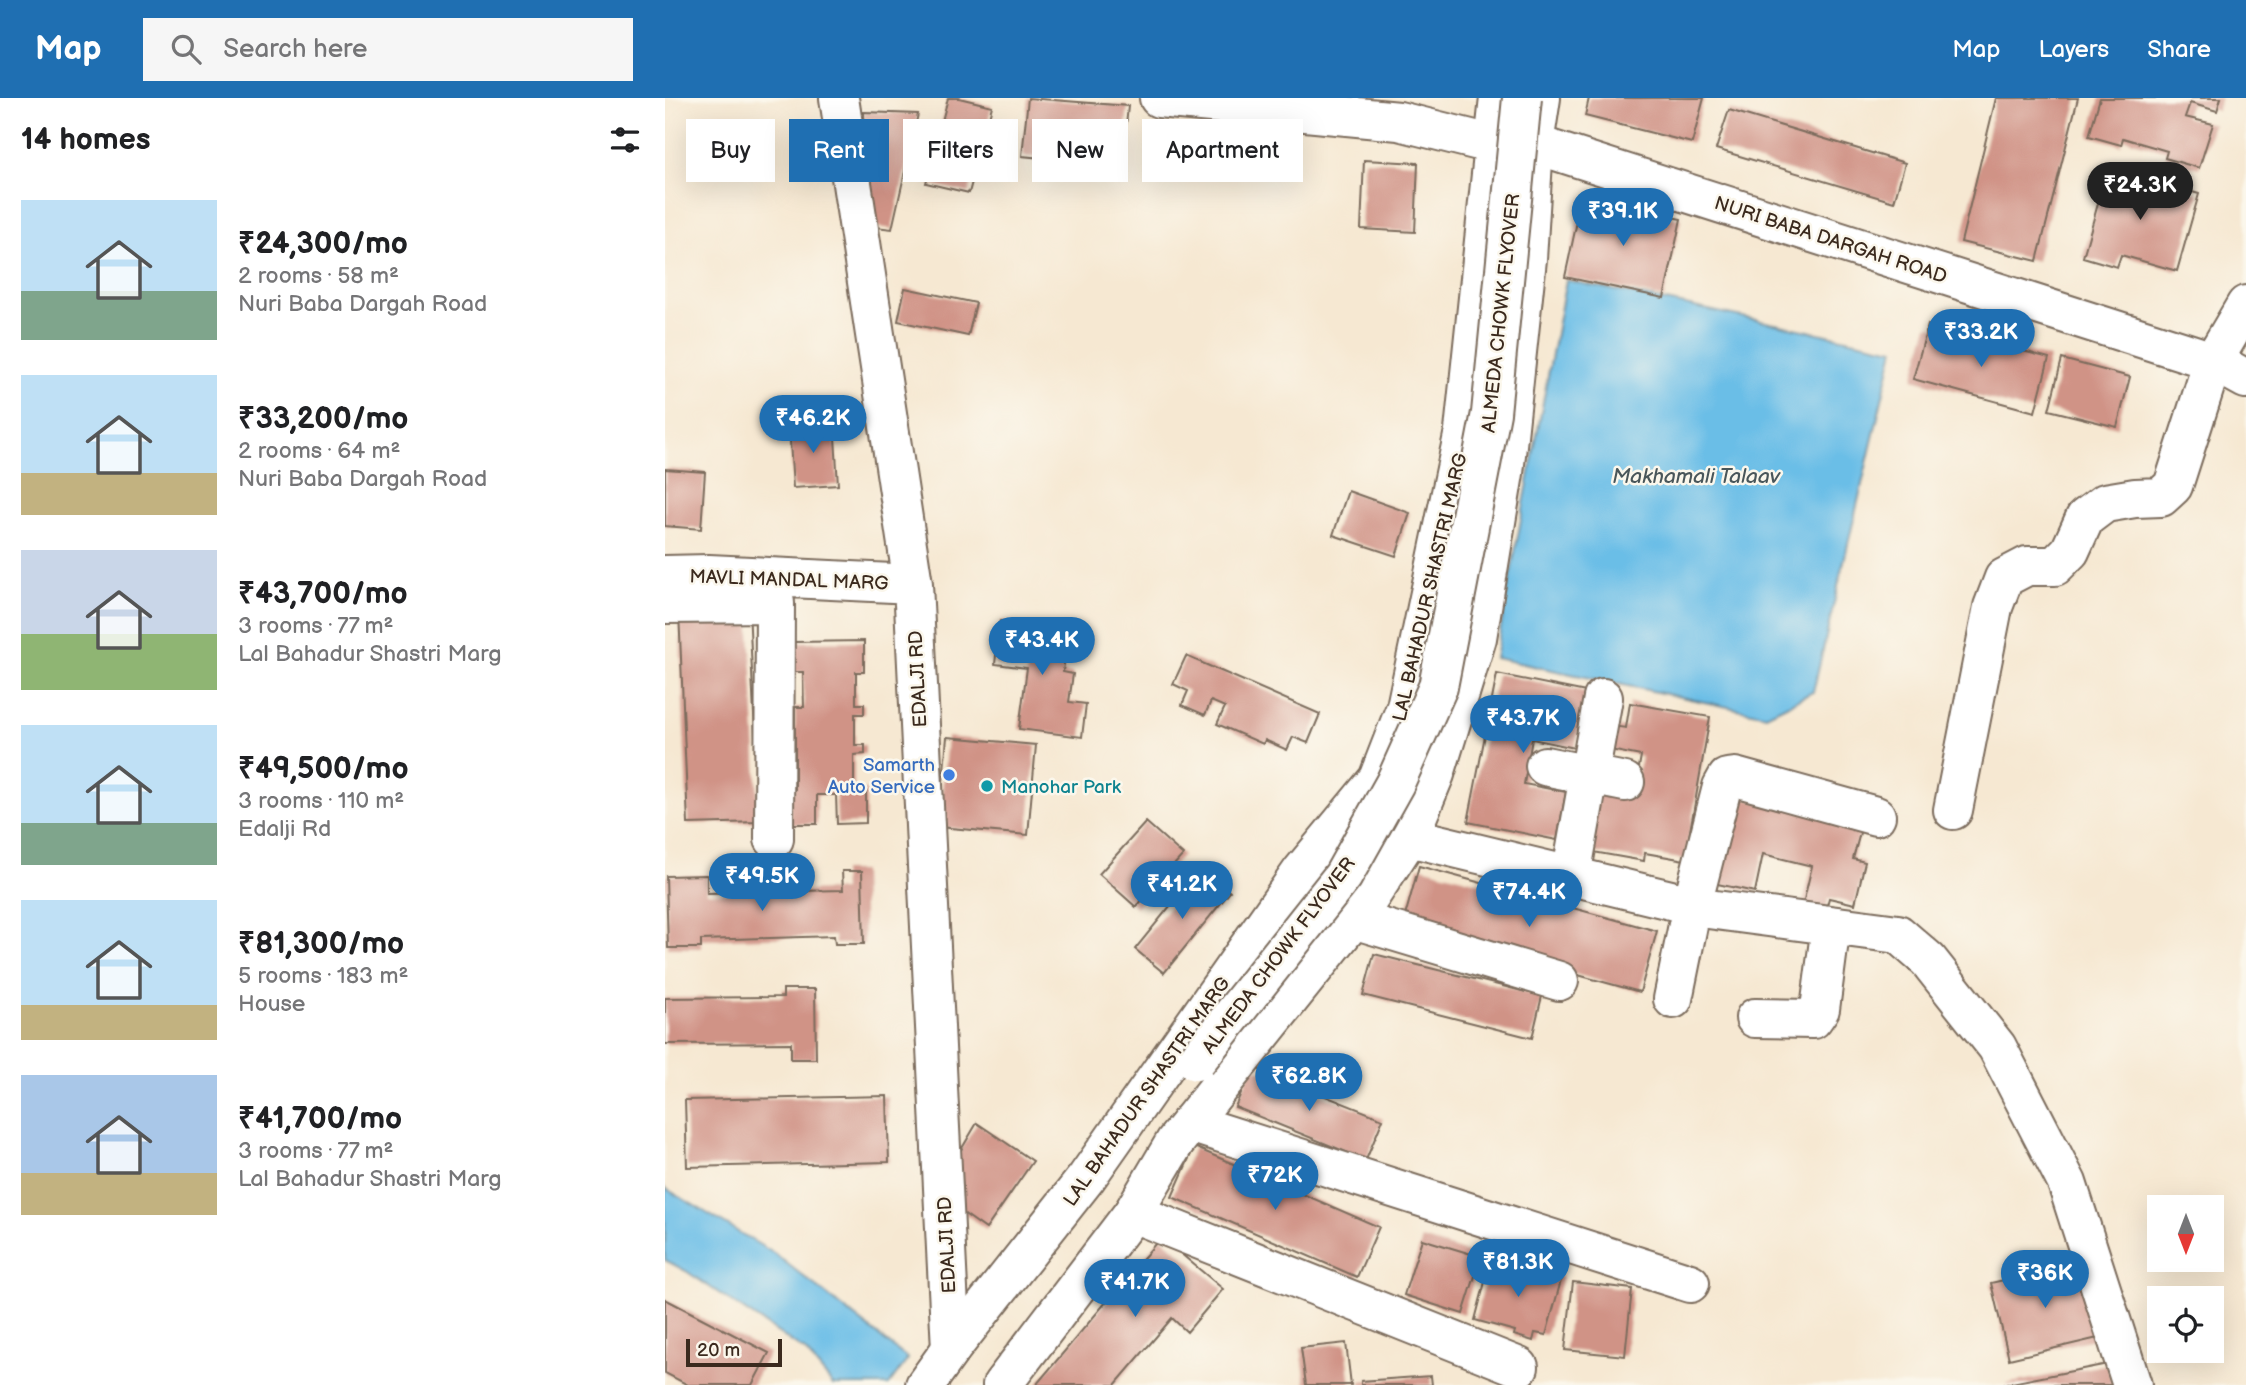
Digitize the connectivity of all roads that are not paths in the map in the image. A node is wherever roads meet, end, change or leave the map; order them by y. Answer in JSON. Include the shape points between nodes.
{"nodes":[{"id":1,"x":839,"y":98,"type":"edge"},
{"id":2,"x":1159,"y":98,"type":"edge"},
{"id":3,"x":1499,"y":98,"type":"edge"},
{"id":4,"x":1522,"y":98,"type":"edge"},
{"id":5,"x":1541,"y":98,"type":"edge"},
{"id":6,"x":1240,"y":102,"type":"edge"},
{"id":7,"x":1534,"y":144,"type":"junction"},
{"id":8,"x":1495,"y":145,"type":"junction"},
{"id":9,"x":2246,"y":305,"type":"edge"},
{"id":10,"x":2213,"y":361,"type":"junction"},
{"id":11,"x":2246,"y":379,"type":"edge"},
{"id":12,"x":665,"y":575,"type":"edge"},
{"id":13,"x":913,"y":584,"type":"junction"},
{"id":14,"x":665,"y":604,"type":"edge"},
{"id":15,"x":1603,"y":698,"type":"dead end"},
{"id":16,"x":1545,"y":766,"type":"dead end"},
{"id":17,"x":1589,"y":774,"type":"junction"},
{"id":18,"x":1625,"y":782,"type":"dead end"},
{"id":19,"x":1953,"y":810,"type":"dead end"},
{"id":20,"x":1876,"y":816,"type":"dead end"},
{"id":21,"x":1409,"y":838,"type":"junction"},
{"id":22,"x":774,"y":839,"type":"dead end"},
{"id":23,"x":1571,"y":876,"type":"junction"},
{"id":24,"x":1692,"y":905,"type":"junction"},
{"id":25,"x":1353,"y":919,"type":"junction"},
{"id":26,"x":1831,"y":925,"type":"junction"},
{"id":27,"x":1559,"y":981,"type":"dead end"},
{"id":28,"x":1673,"y":999,"type":"dead end"},
{"id":29,"x":1755,"y":1018,"type":"dead end"},
{"id":30,"x":1190,"y":1123,"type":"junction"},
{"id":31,"x":1143,"y":1149,"type":"junction"},
{"id":32,"x":1087,"y":1177,"type":"junction"},
{"id":33,"x":1133,"y":1213,"type":"junction"},
{"id":34,"x":1690,"y":1283,"type":"dead end"},
{"id":35,"x":951,"y":1349,"type":"junction"},
{"id":36,"x":1519,"y":1367,"type":"dead end"},
{"id":37,"x":925,"y":1385,"type":"edge"},
{"id":38,"x":1002,"y":1385,"type":"edge"},
{"id":39,"x":2132,"y":1385,"type":"edge"}],
"edges":[{"from":1,"to":13,"type":"street","name":"EDALJI RD"},
{"from":2,"to":6,"type":"street","name":"NURI BABA DARGAH ROAD"},
{"from":3,"to":8,"type":"street","name":"LAL BAHADUR SHASTRI MARG"},
{"from":4,"to":31,"type":"street","name":"ALMEDA CHOWK FLYOVER","bridge":true,"via":[[1491,413],[1438,687],[1395,783],[1343,876],[1196,1061]]},
{"from":5,"to":7,"type":"street"},
{"from":6,"to":8,"type":"street","name":"NURI BABA DARGAH ROAD","via":[[1399,121]]},
{"from":7,"to":8,"type":"street","name":"NURI BABA DARGAH ROAD"},
{"from":7,"to":10,"type":"street","name":"NURI BABA DARGAH ROAD"},
{"from":7,"to":21,"type":"street","via":[[1504,473],[1477,638],[1435,774]]},
{"from":8,"to":32,"type":"street","name":"LAL BAHADUR SHASTRI MARG","via":[[1464,431],[1406,706],[1378,779],[1302,871]]},
{"from":9,"to":10,"type":"street"},
{"from":10,"to":11,"type":"street","name":"NURI BABA DARGAH ROAD"},
{"from":10,"to":19,"type":"street","via":[[2173,486],[2161,497],[2105,503],[2085,518],[2070,551],[2055,566],[2027,566],[2004,578],[1993,607]]},
{"from":12,"to":13,"type":"street","name":"MAVLI MANDAL MARG"},
{"from":13,"to":35,"type":"street","name":"EDALJI RD"},
{"from":14,"to":22,"type":"street","via":[[775,603]]},
{"from":15,"to":17,"type":"street"},
{"from":16,"to":17,"type":"street"},
{"from":17,"to":18,"type":"street"},
{"from":17,"to":23,"type":"street"},
{"from":20,"to":24,"type":"street","via":[[1727,778]]},
{"from":21,"to":23,"type":"street"},
{"from":21,"to":25,"type":"street"},
{"from":23,"to":24,"type":"street"},
{"from":24,"to":26,"type":"street"},
{"from":24,"to":28,"type":"street"},
{"from":25,"to":27,"type":"street"},
{"from":25,"to":30,"type":"street"},
{"from":26,"to":29,"type":"street","via":[[1820,1009],[1813,1019]]},
{"from":26,"to":39,"type":"street","via":[[1898,934],[1928,960],[1997,1047],[2067,1183]]},
{"from":30,"to":33,"type":"street"},
{"from":30,"to":34,"type":"street"},
{"from":31,"to":32,"type":"street"},
{"from":31,"to":33,"type":"street","name":"ALMEDA CHOWK FLYOVER"},
{"from":32,"to":35,"type":"street","name":"LAL BAHADUR SHASTRI MARG"},
{"from":33,"to":36,"type":"street"},
{"from":33,"to":38,"type":"street"},
{"from":35,"to":37,"type":"street","name":"LAL BAHADUR SHASTRI MARG"}]}
